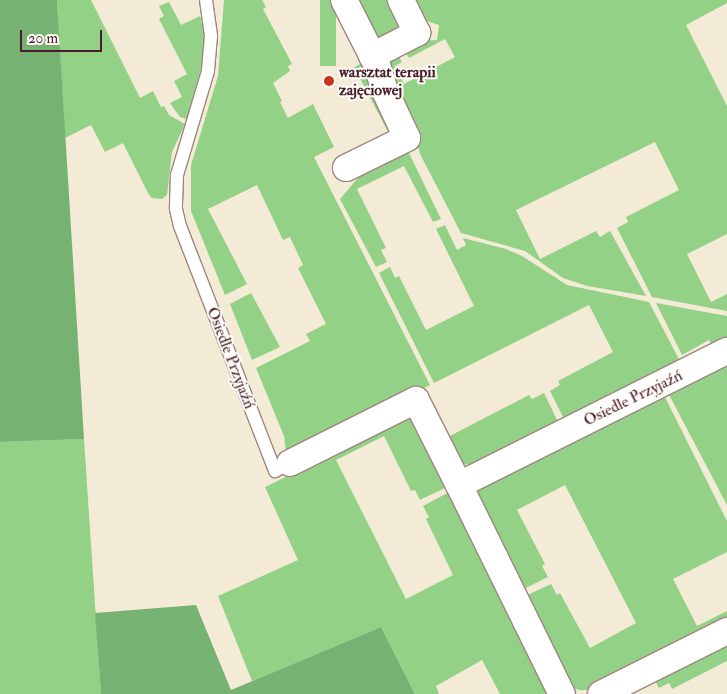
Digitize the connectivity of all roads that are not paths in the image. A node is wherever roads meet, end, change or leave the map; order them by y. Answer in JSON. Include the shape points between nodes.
{"nodes":[{"id":1,"x":206,"y":0,"type":"edge"},
{"id":2,"x":344,"y":0,"type":"edge"},
{"id":3,"x":401,"y":0,"type":"edge"},
{"id":4,"x":372,"y":56,"type":"junction"},
{"id":5,"x":346,"y":168,"type":"dead end"},
{"id":6,"x":727,"y":351,"type":"edge"},
{"id":7,"x":290,"y":463,"type":"joint"},
{"id":8,"x":459,"y":484,"type":"junction"},
{"id":9,"x":727,"y":631,"type":"edge"},
{"id":10,"x":562,"y":694,"type":"edge"},
{"id":11,"x":601,"y":694,"type":"edge"}],
"edges":[{"from":1,"to":7,"type":"lane","name":"Osiedle Przyjaźń","via":[[211,36],[208,71],[179,166],[176,209],[275,471]]},
{"from":2,"to":4,"type":"street"},
{"from":3,"to":4,"type":"street","via":[[417,32]]},
{"from":4,"to":5,"type":"street","via":[[407,138]]},
{"from":6,"to":8,"type":"street","name":"Osiedle Przyjaźń"},
{"from":7,"to":8,"type":"street","name":"Osiedle Przyjaźń","via":[[416,400]]},
{"from":8,"to":10,"type":"street","name":"Osiedle Przyjaźń"},
{"from":9,"to":11,"type":"street"}]}
